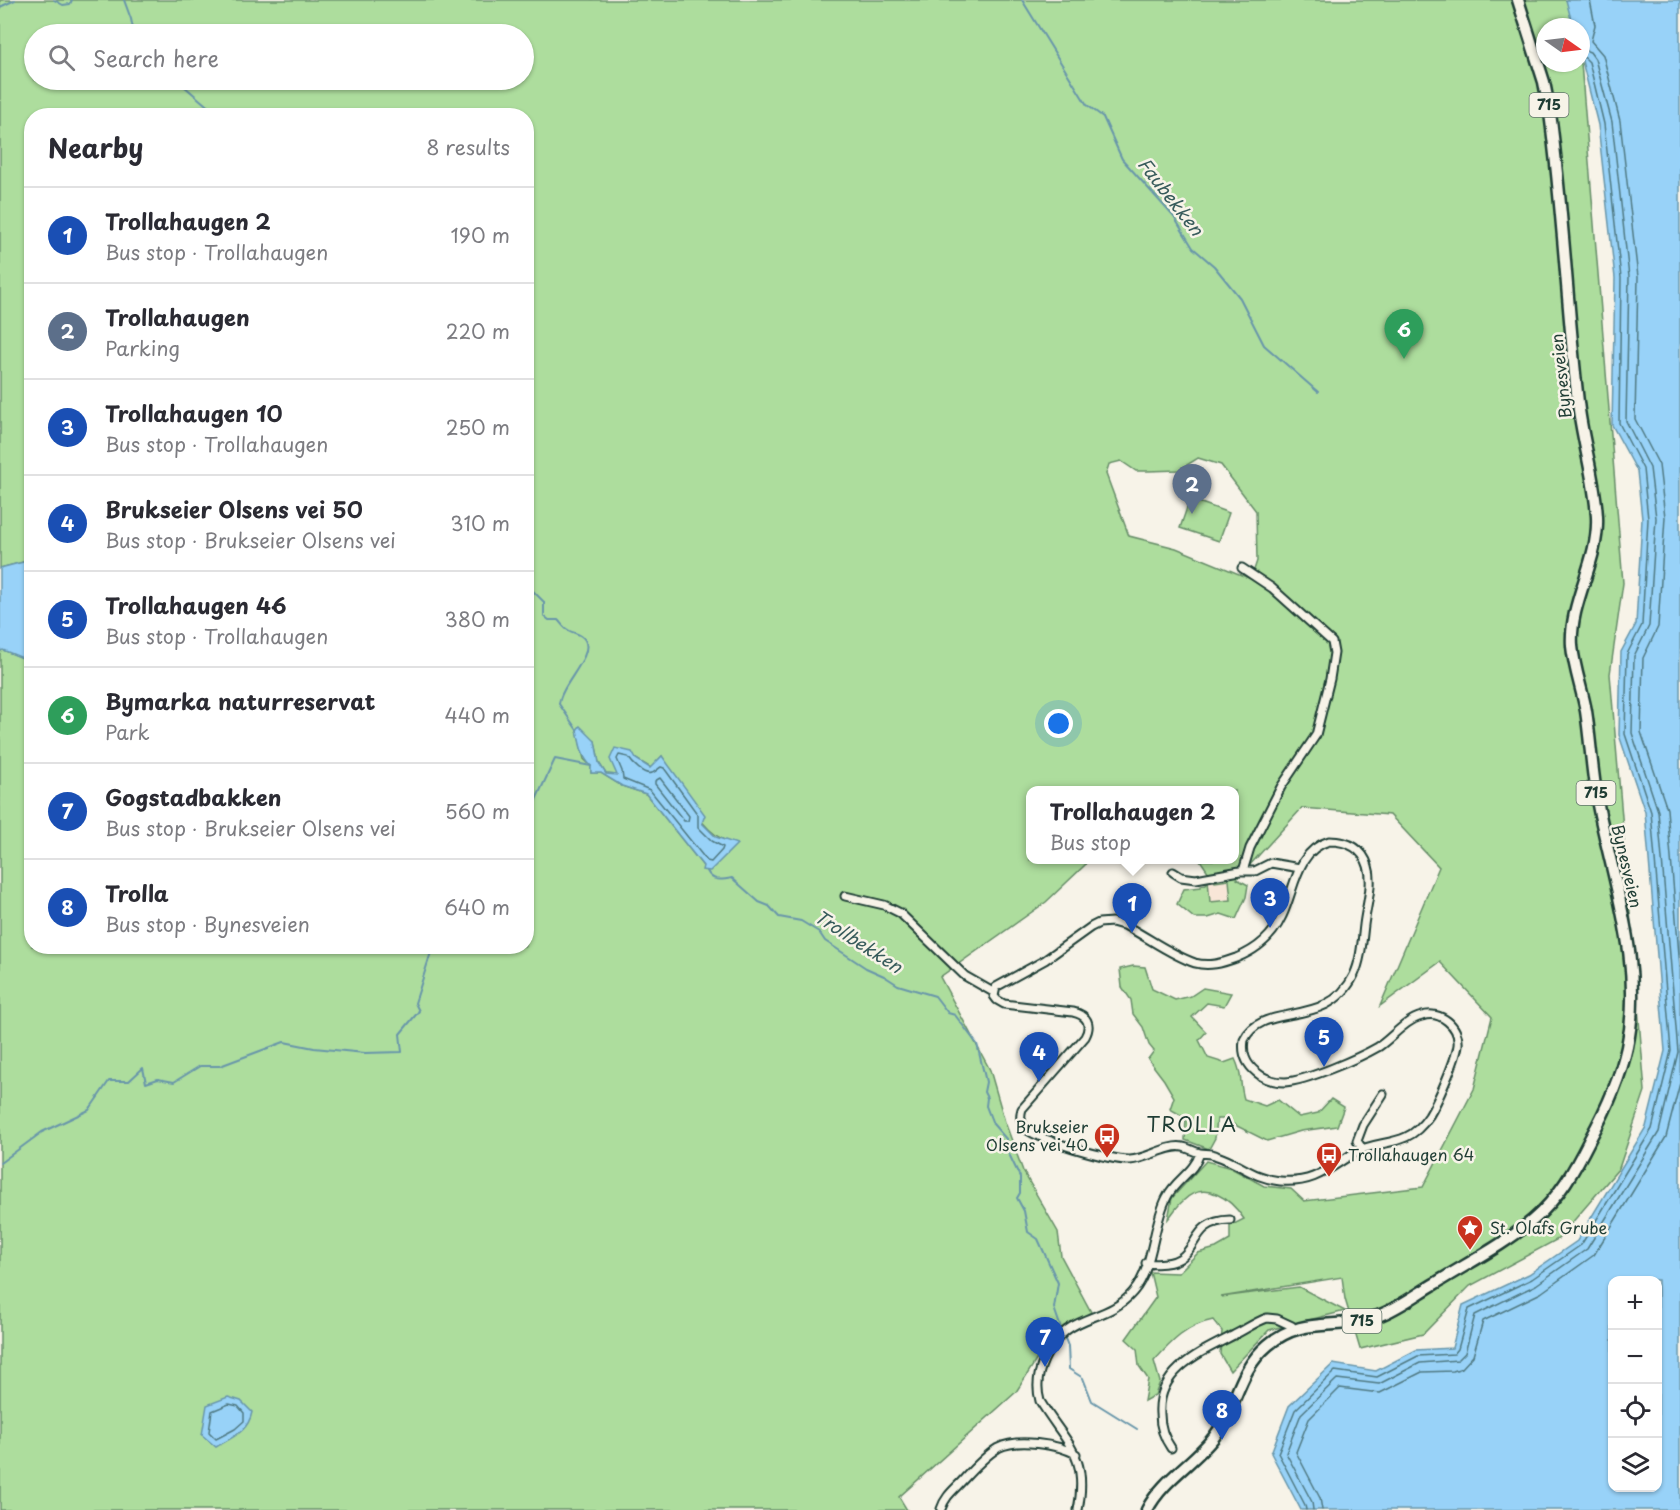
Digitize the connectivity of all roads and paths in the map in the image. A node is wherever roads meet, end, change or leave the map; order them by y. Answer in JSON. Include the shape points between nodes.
{"nodes":[{"id":1,"x":1518,"y":0,"type":"edge"},
{"id":2,"x":1242,"y":568,"type":"dead end"},
{"id":3,"x":1300,"y":868,"type":"junction"},
{"id":4,"x":1243,"y":871,"type":"junction"},
{"id":5,"x":1173,"y":872,"type":"dead end"},
{"id":6,"x":845,"y":896,"type":"dead end"},
{"id":7,"x":993,"y":992,"type":"junction"},
{"id":8,"x":1383,"y":1095,"type":"dead end"},
{"id":9,"x":1362,"y":1149,"type":"junction"},
{"id":10,"x":1200,"y":1153,"type":"junction"},
{"id":11,"x":1230,"y":1220,"type":"dead end"},
{"id":12,"x":1146,"y":1263,"type":"junction"},
{"id":13,"x":1293,"y":1330,"type":"junction"},
{"id":14,"x":1171,"y":1448,"type":"dead end"},
{"id":15,"x":1076,"y":1454,"type":"junction"},
{"id":16,"x":941,"y":1509,"type":"edge"},
{"id":17,"x":1078,"y":1510,"type":"edge"},
{"id":18,"x":1147,"y":1510,"type":"edge"}],
"edges":[{"from":1,"to":13,"type":"main road","name":"Bynesveien","number":"715","via":[[1550,113],[1578,408],[1597,513],[1596,543],[1576,605],[1572,643],[1587,717],[1599,811],[1628,941],[1632,992],[1628,1045],[1617,1081],[1577,1164],[1556,1197],[1534,1219],[1381,1315]]},
{"from":2,"to":4,"type":"street","via":[[1272,588],[1332,642],[1334,653],[1316,735],[1281,787],[1250,848]]},
{"from":3,"to":4,"type":"street","via":[[1271,863],[1255,871]]},
{"from":3,"to":7,"type":"street","via":[[1283,915],[1271,933],[1249,951],[1224,962],[1201,964],[1184,959],[1135,931],[1102,922]]},
{"from":3,"to":9,"type":"street","via":[[1312,849],[1329,841],[1346,843],[1362,853],[1370,879],[1359,958],[1348,985],[1330,1002],[1312,1011],[1265,1020],[1251,1028],[1243,1050],[1254,1070],[1277,1081],[1304,1077],[1369,1052],[1424,1015],[1444,1019],[1457,1036],[1456,1054],[1422,1124],[1405,1138]]},
{"from":4,"to":5,"type":"street","via":[[1196,879]]},
{"from":6,"to":7,"type":"street","via":[[900,912],[965,976]]},
{"from":7,"to":10,"type":"street","via":[[1004,1004],[1073,1012],[1083,1015],[1088,1022],[1085,1037],[1022,1109],[1020,1119],[1026,1129],[1118,1160],[1137,1159],[1179,1146]]},
{"from":8,"to":9,"type":"street","via":[[1360,1131],[1357,1141]]},
{"from":9,"to":10,"type":"street","via":[[1320,1175],[1284,1181],[1258,1176],[1218,1156]]},
{"from":10,"to":12,"type":"street","via":[[1192,1169],[1166,1198]]},
{"from":11,"to":12,"type":"street","via":[[1207,1225],[1177,1262]]},
{"from":12,"to":15,"type":"street","via":[[1137,1287],[1127,1298],[1106,1312],[1071,1326],[1054,1343],[1042,1364],[1037,1392]]},
{"from":13,"to":14,"type":"street","via":[[1272,1318],[1261,1320],[1177,1370],[1164,1385],[1159,1409],[1162,1430]]},
{"from":13,"to":18,"type":"main road","name":"Bynesveien","number":"715","via":[[1274,1340],[1255,1359],[1240,1381],[1216,1435],[1157,1493]]},
{"from":15,"to":16,"type":"street","via":[[1037,1444],[1004,1446],[955,1487]]},
{"from":15,"to":17,"type":"street","via":[[1081,1477]]}]}
